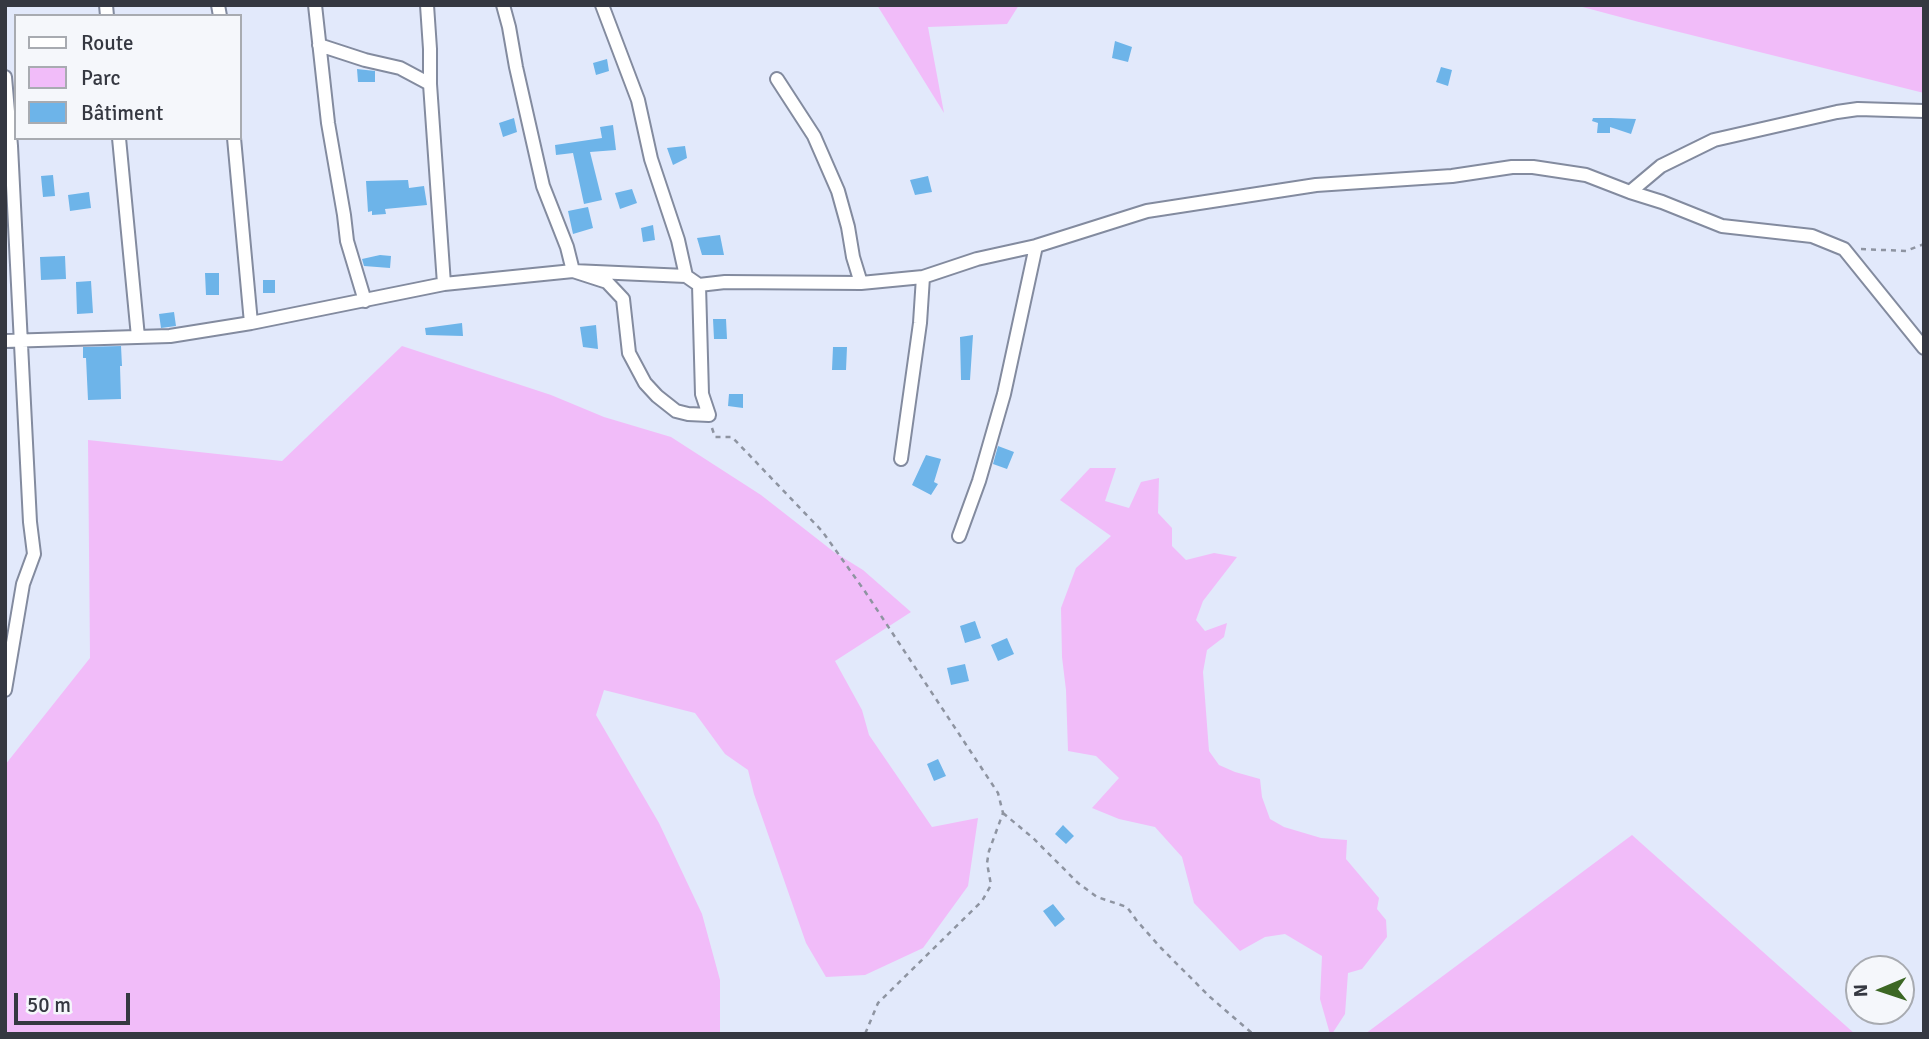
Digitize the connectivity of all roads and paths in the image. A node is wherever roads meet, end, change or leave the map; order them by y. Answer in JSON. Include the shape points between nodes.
{"nodes":[{"id":1,"x":315,"y":5,"type":"edge"},
{"id":2,"x":427,"y":5,"type":"edge"},
{"id":3,"x":503,"y":5,"type":"edge"},
{"id":4,"x":602,"y":5,"type":"edge"},
{"id":5,"x":319,"y":45,"type":"junction"},
{"id":6,"x":5,"y":77,"type":"edge"},
{"id":7,"x":777,"y":79,"type":"dead end"},
{"id":8,"x":430,"y":84,"type":"junction"},
{"id":9,"x":1924,"y":111,"type":"edge"},
{"id":10,"x":119,"y":140,"type":"edge"},
{"id":11,"x":234,"y":140,"type":"edge"},
{"id":12,"x":1630,"y":192,"type":"junction"},
{"id":13,"x":1924,"y":244,"type":"edge"},
{"id":14,"x":1036,"y":246,"type":"junction"},
{"id":15,"x":1844,"y":249,"type":"junction"},
{"id":16,"x":573,"y":271,"type":"junction"},
{"id":17,"x":686,"y":276,"type":"junction"},
{"id":18,"x":923,"y":277,"type":"junction"},
{"id":19,"x":861,"y":282,"type":"junction"},
{"id":20,"x":444,"y":284,"type":"junction"},
{"id":21,"x":699,"y":285,"type":"junction"},
{"id":22,"x":365,"y":301,"type":"junction"},
{"id":23,"x":251,"y":323,"type":"junction"},
{"id":24,"x":138,"y":337,"type":"junction"},
{"id":25,"x":22,"y":340,"type":"junction"},
{"id":26,"x":5,"y":341,"type":"edge"},
{"id":27,"x":1924,"y":348,"type":"edge"},
{"id":28,"x":709,"y":415,"type":"junction"},
{"id":29,"x":901,"y":458,"type":"dead end"},
{"id":30,"x":958,"y":536,"type":"dead end"},
{"id":31,"x":5,"y":690,"type":"edge"},
{"id":32,"x":1003,"y":813,"type":"junction"},
{"id":33,"x":865,"y":1034,"type":"edge"},
{"id":34,"x":1252,"y":1034,"type":"edge"}],
"edges":[{"from":1,"to":5,"type":"street"},
{"from":2,"to":8,"type":"street"},
{"from":3,"to":16,"type":"street","via":[[542,186]]},
{"from":4,"to":17,"type":"street","via":[[638,100]]},
{"from":5,"to":8,"type":"street","via":[[400,68]]},
{"from":5,"to":22,"type":"street","via":[[347,241]]},
{"from":6,"to":25,"type":"street"},
{"from":7,"to":19,"type":"street","via":[[814,136],[838,191]]},
{"from":8,"to":20,"type":"street"},
{"from":9,"to":12,"type":"street","via":[[1858,109],[1714,140],[1661,166]]},
{"from":10,"to":24,"type":"street"},
{"from":11,"to":23,"type":"street"},
{"from":12,"to":14,"type":"street","via":[[1586,175],[1512,167],[1316,185],[1147,211]]},
{"from":12,"to":15,"type":"street","via":[[1722,226],[1812,236]]},
{"from":13,"to":15,"type":"path","via":[[1906,251]]},
{"from":14,"to":18,"type":"street"},
{"from":14,"to":30,"type":"street","via":[[1004,394]]},
{"from":15,"to":27,"type":"street"},
{"from":16,"to":17,"type":"street"},
{"from":16,"to":20,"type":"street"},
{"from":16,"to":28,"type":"street","via":[[607,282],[623,299],[629,353],[657,396],[676,411]]},
{"from":17,"to":21,"type":"street"},
{"from":18,"to":19,"type":"street"},
{"from":18,"to":29,"type":"street"},
{"from":19,"to":21,"type":"street"},
{"from":20,"to":22,"type":"street"},
{"from":21,"to":28,"type":"street","via":[[702,394]]},
{"from":22,"to":23,"type":"street"},
{"from":23,"to":24,"type":"street"},
{"from":24,"to":25,"type":"street"},
{"from":25,"to":26,"type":"street"},
{"from":25,"to":31,"type":"street","via":[[34,554],[23,584]]},
{"from":28,"to":32,"type":"path","via":[[715,437],[732,437],[822,531],[998,793]]},
{"from":32,"to":33,"type":"path","via":[[987,863],[991,885],[982,901],[878,1003]]},
{"from":32,"to":34,"type":"path","via":[[1078,883],[1097,897],[1127,907],[1171,958]]}]}
